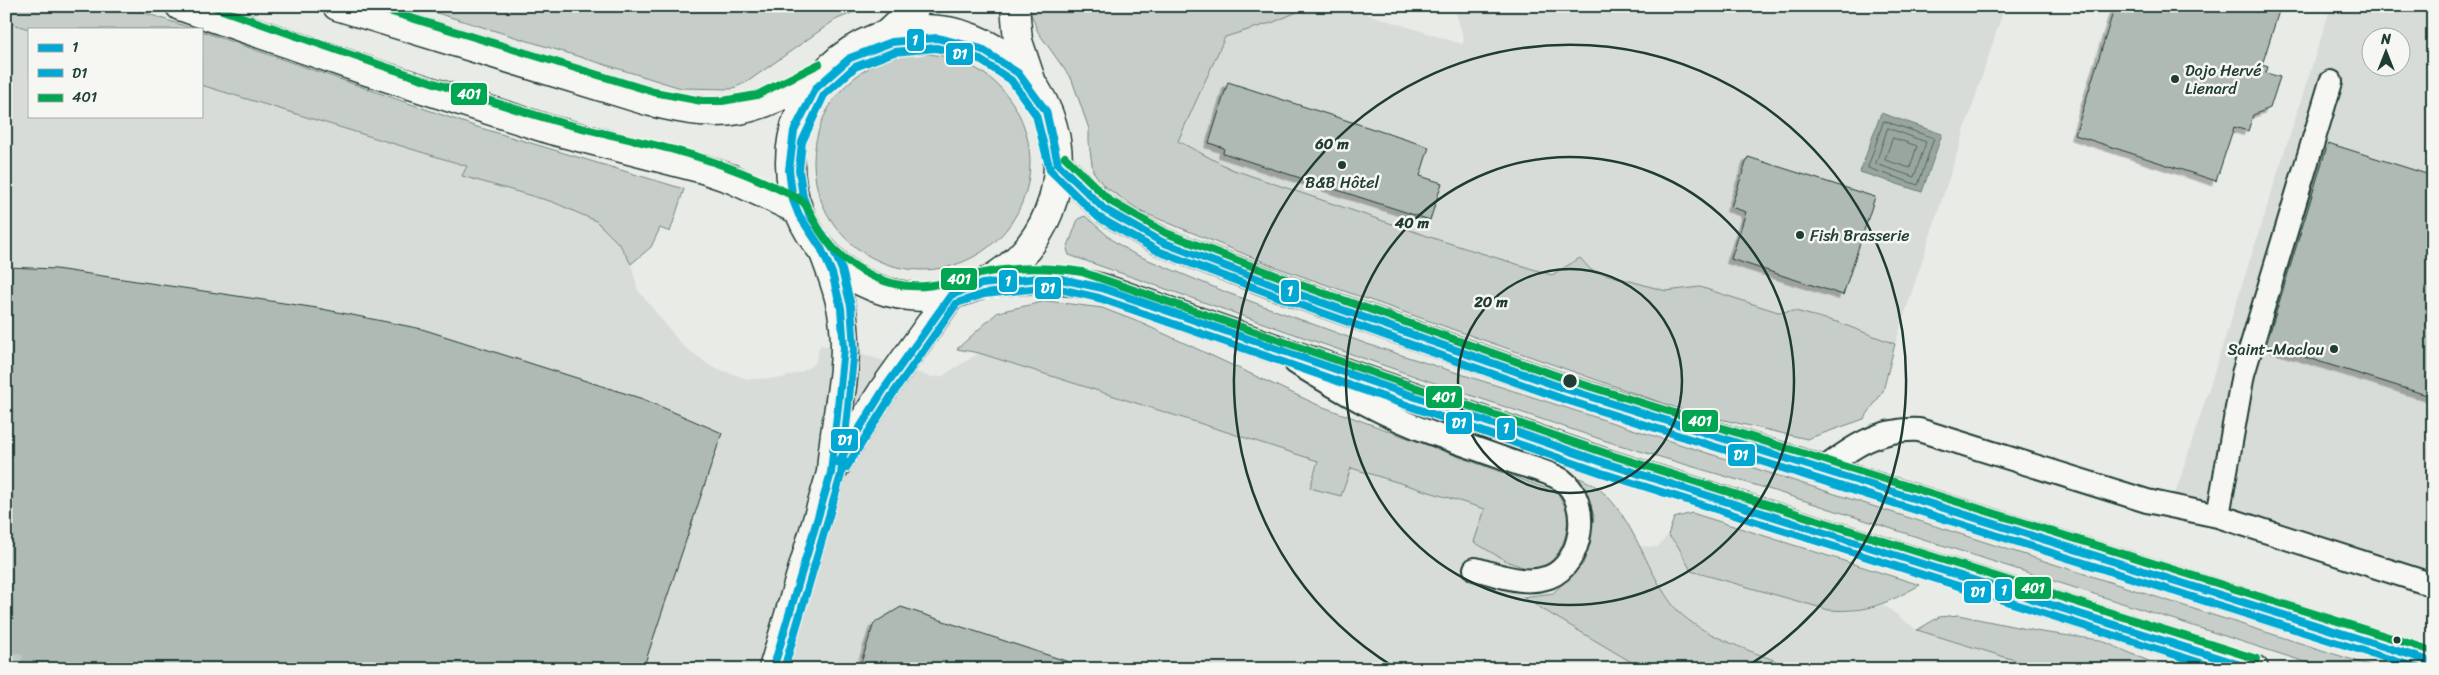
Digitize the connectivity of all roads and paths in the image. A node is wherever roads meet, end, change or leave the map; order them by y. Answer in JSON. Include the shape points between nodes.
{"nodes":[{"id":1,"x":180,"y":6,"type":"edge"},
{"id":2,"x":337,"y":6,"type":"edge"},
{"id":3,"x":916,"y":6,"type":"edge"},
{"id":4,"x":1015,"y":6,"type":"edge"},
{"id":5,"x":888,"y":34,"type":"junction"},
{"id":6,"x":824,"y":73,"type":"junction"},
{"id":7,"x":2331,"y":82,"type":"dead end"},
{"id":8,"x":1033,"y":86,"type":"junction"},
{"id":9,"x":1058,"y":164,"type":"junction"},
{"id":10,"x":796,"y":209,"type":"junction"},
{"id":11,"x":824,"y":253,"type":"junction"},
{"id":12,"x":982,"y":284,"type":"junction"},
{"id":13,"x":951,"y":295,"type":"junction"},
{"id":14,"x":1274,"y":349,"type":"junction"},
{"id":15,"x":1822,"y":470,"type":"junction"},
{"id":16,"x":831,"y":473,"type":"junction"},
{"id":17,"x":2218,"y":516,"type":"junction"},
{"id":18,"x":1475,"y":569,"type":"dead end"},
{"id":19,"x":2433,"y":584,"type":"edge"},
{"id":20,"x":2433,"y":662,"type":"edge"},
{"id":21,"x":2234,"y":664,"type":"edge"},
{"id":22,"x":773,"y":669,"type":"edge"},
{"id":23,"x":2254,"y":669,"type":"edge"}],
"edges":[{"from":1,"to":10,"type":"main road","via":[[542,127],[703,169]]},
{"from":2,"to":6,"type":"main road","via":[[651,102],[699,112],[740,112],[779,97]]},
{"from":3,"to":5,"type":"main road"},
{"from":4,"to":8,"type":"main road","via":[[1018,41]]},
{"from":5,"to":6,"type":"main road","via":[[853,49]]},
{"from":5,"to":8,"type":"main road","via":[[935,30],[968,38],[1004,57]]},
{"from":6,"to":10,"type":"main road","via":[[806,100],[791,141],[790,173]]},
{"from":7,"to":17,"type":"lane","via":[[2243,374]]},
{"from":8,"to":9,"type":"main road","via":[[1051,123]]},
{"from":9,"to":12,"type":"main road","via":[[1052,201],[1037,235],[1013,263]]},
{"from":9,"to":15,"type":"main road","via":[[1104,209],[1162,242],[1566,389]]},
{"from":10,"to":11,"type":"main road","via":[[812,239]]},
{"from":11,"to":13,"type":"main road","via":[[860,282],[893,294],[916,297]]},
{"from":11,"to":16,"type":"main road","via":[[835,282],[845,348],[832,439]]},
{"from":12,"to":13,"type":"main road"},
{"from":12,"to":14,"type":"main road","via":[[1040,278],[1080,282]]},
{"from":13,"to":16,"type":"main road","via":[[884,389]]},
{"from":14,"to":18,"type":"lane","via":[[1372,409],[1563,482],[1576,501],[1580,525],[1573,554],[1564,566],[1554,575],[1527,581]]},
{"from":14,"to":21,"type":"main road","via":[[1605,463]]},
{"from":15,"to":17,"type":"lane","via":[[1869,438],[1902,429],[1918,430],[2147,501]]},
{"from":15,"to":20,"type":"main road"},
{"from":16,"to":22,"type":"main road"},
{"from":17,"to":19,"type":"lane"},
{"from":21,"to":23,"type":"main road"}]}
